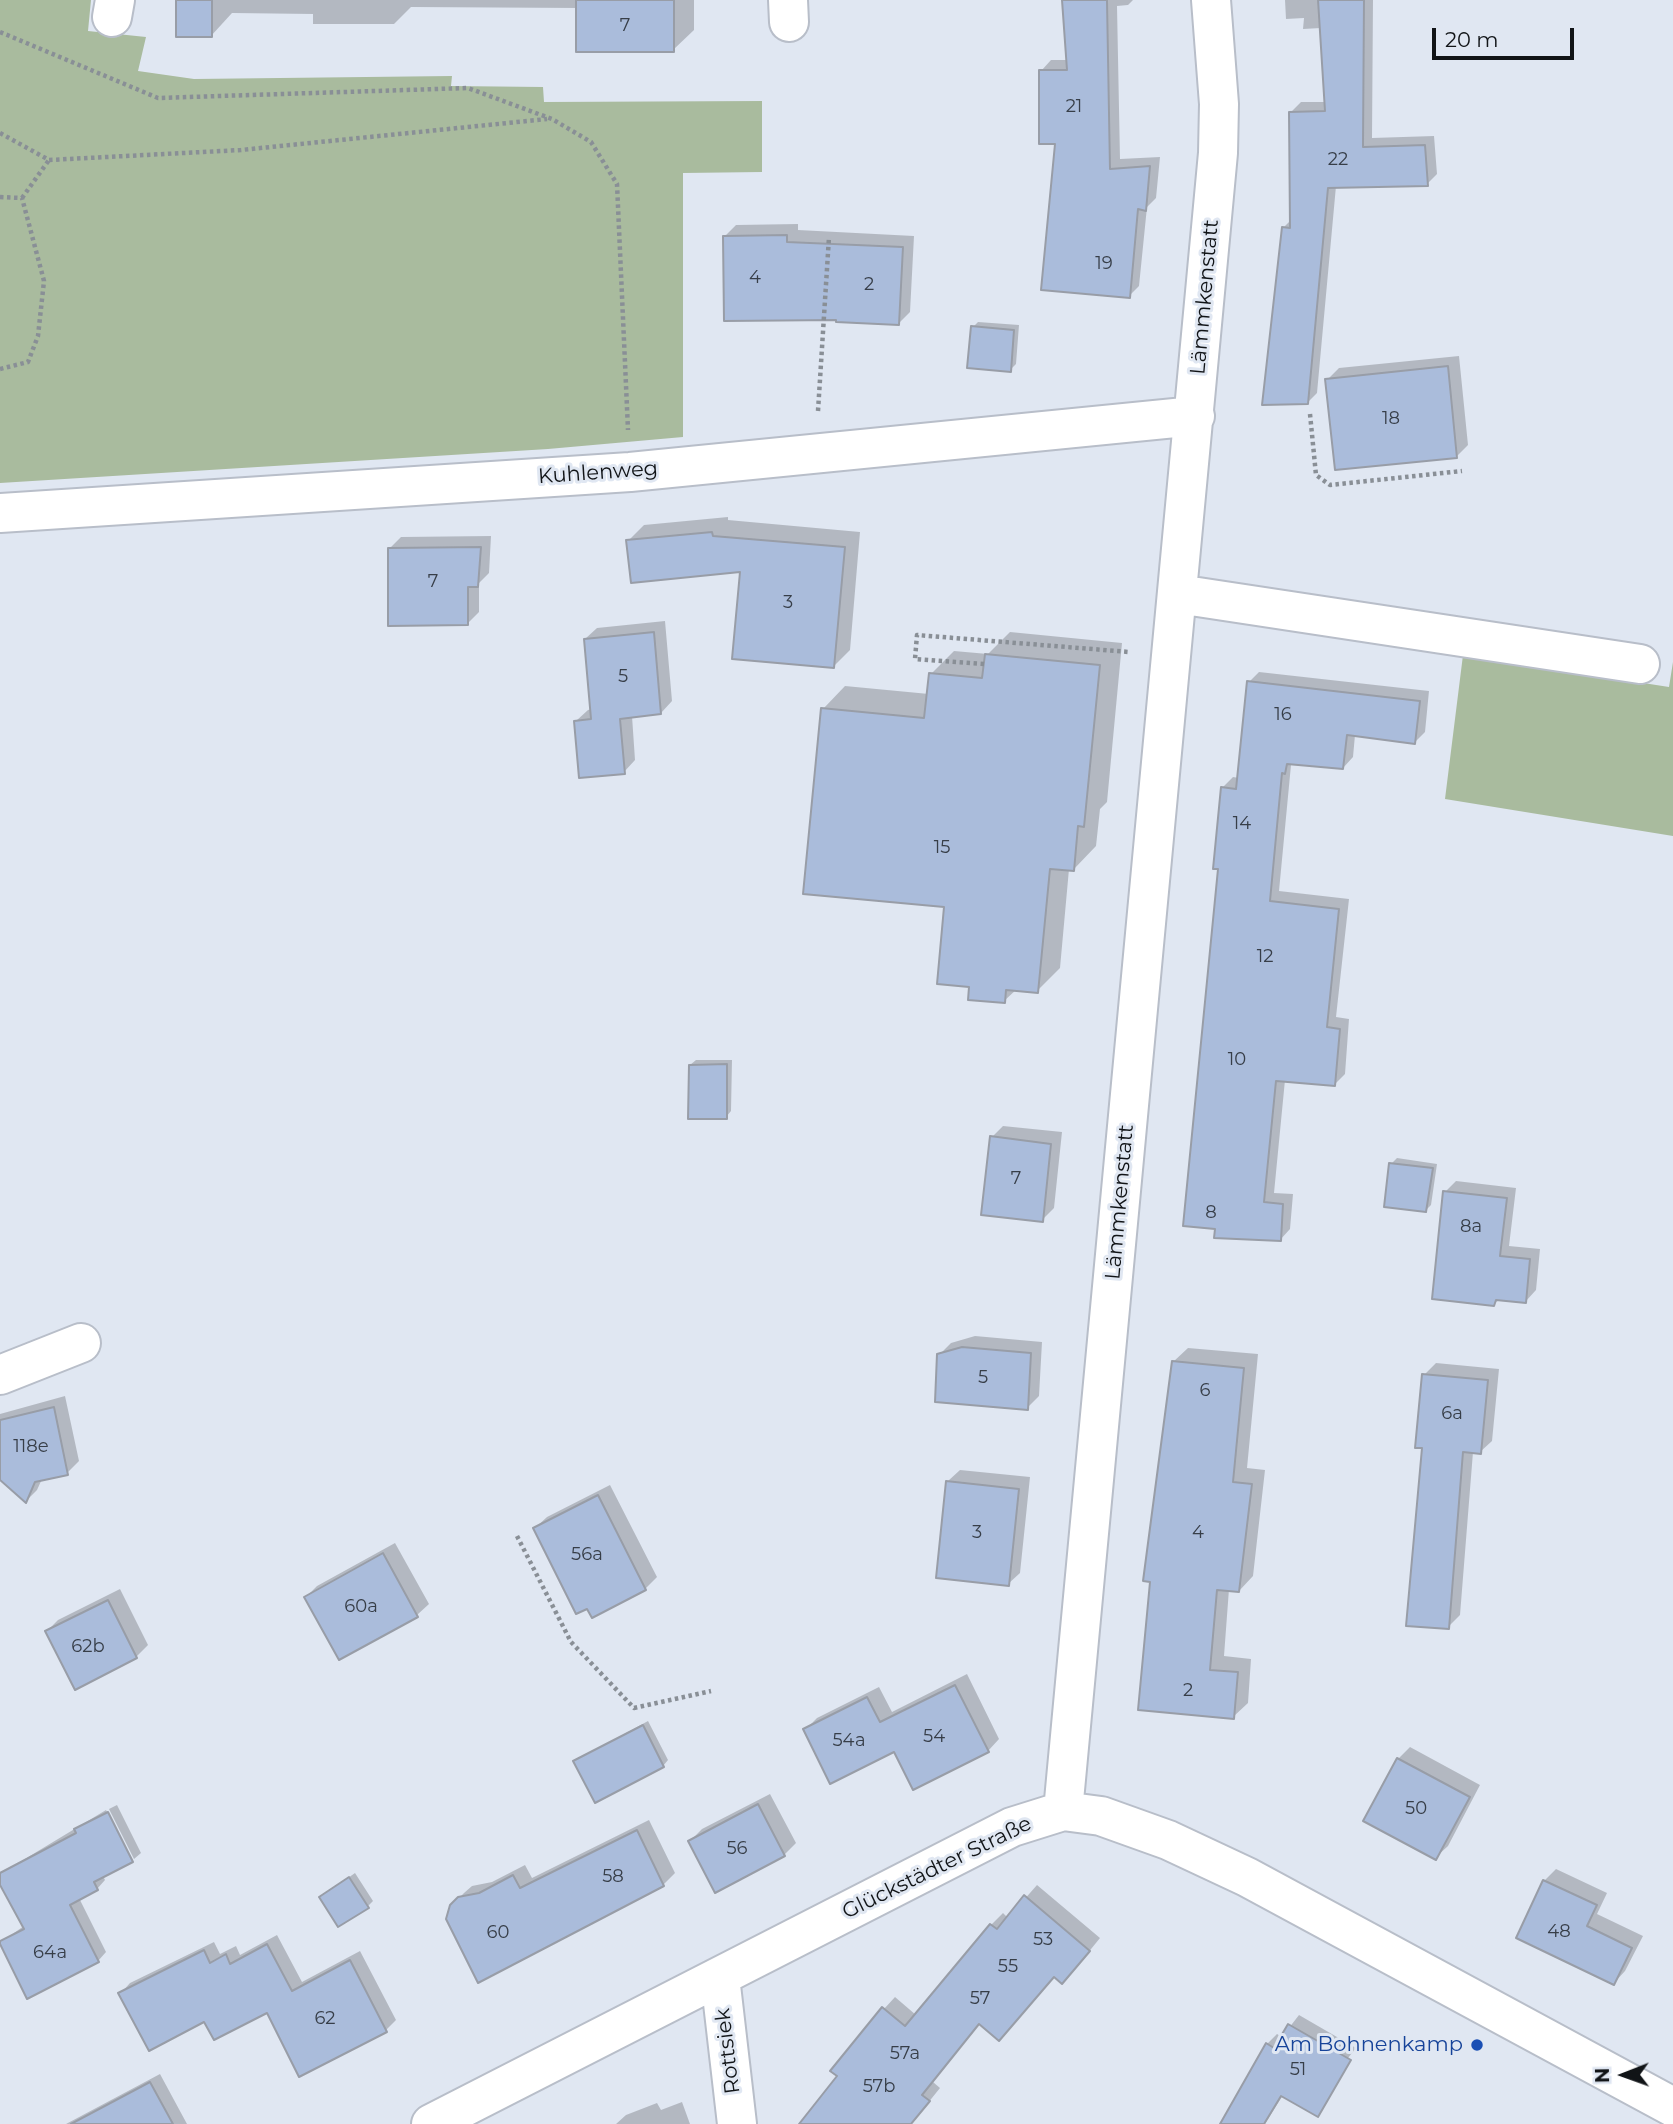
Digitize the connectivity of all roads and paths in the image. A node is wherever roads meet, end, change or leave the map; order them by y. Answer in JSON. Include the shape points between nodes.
{"nodes":[{"id":1,"x":1211,"y":0,"type":"edge"},
{"id":2,"x":0,"y":32,"type":"edge"},
{"id":3,"x":552,"y":119,"type":"junction"},
{"id":4,"x":0,"y":133,"type":"edge"},
{"id":5,"x":50,"y":160,"type":"junction"},
{"id":6,"x":0,"y":197,"type":"edge"},
{"id":7,"x":22,"y":198,"type":"junction"},
{"id":8,"x":829,"y":237,"type":"dead end"},
{"id":9,"x":0,"y":369,"type":"edge"},
{"id":10,"x":1310,"y":414,"type":"dead end"},
{"id":11,"x":1195,"y":416,"type":"junction"},
{"id":12,"x":816,"y":454,"type":"junction"},
{"id":13,"x":1462,"y":471,"type":"dead end"},
{"id":14,"x":629,"y":472,"type":"junction"},
{"id":15,"x":0,"y":513,"type":"edge"},
{"id":16,"x":1178,"y":594,"type":"junction"},
{"id":17,"x":1172,"y":656,"type":"junction"},
{"id":18,"x":984,"y":664,"type":"dead end"},
{"id":19,"x":1640,"y":664,"type":"dead end"},
{"id":20,"x":81,"y":1343,"type":"dead end"},
{"id":21,"x":0,"y":1375,"type":"edge"},
{"id":22,"x":517,"y":1536,"type":"dead end"},
{"id":23,"x":711,"y":1691,"type":"dead end"},
{"id":24,"x":1063,"y":1811,"type":"junction"},
{"id":25,"x":720,"y":1977,"type":"junction"},
{"id":26,"x":1673,"y":2107,"type":"edge"},
{"id":27,"x":431,"y":2124,"type":"edge"},
{"id":28,"x":737,"y":2124,"type":"edge"}],
"edges":[{"from":1,"to":11,"type":"street","name":"Lämmkenstatt","via":[[1218,153]]},
{"from":2,"to":3,"type":"path","via":[[158,98],[468,88]]},
{"from":3,"to":5,"type":"path","via":[[241,150]]},
{"from":3,"to":14,"type":"path","via":[[591,142],[617,184]]},
{"from":4,"to":5,"type":"path"},
{"from":5,"to":7,"type":"path"},
{"from":6,"to":7,"type":"path"},
{"from":7,"to":9,"type":"path","via":[[44,281],[38,336],[28,362]]},
{"from":8,"to":12,"type":"path"},
{"from":10,"to":13,"type":"path","via":[[1316,475],[1330,485]]},
{"from":11,"to":12,"type":"street","name":"Kuhlenweg"},
{"from":11,"to":16,"type":"street","name":"Lämmkenstatt"},
{"from":12,"to":14,"type":"street","name":"Kuhlenweg"},
{"from":14,"to":15,"type":"street","name":"Kuhlenweg"},
{"from":16,"to":17,"type":"street","name":"Lämmkenstatt"},
{"from":16,"to":19,"type":"street"},
{"from":17,"to":18,"type":"path","via":[[916,635],[915,659]]},
{"from":17,"to":24,"type":"street","name":"Lämmkenstatt"},
{"from":20,"to":21,"type":"street"},
{"from":22,"to":23,"type":"path","via":[[571,1642],[634,1708]]},
{"from":24,"to":25,"type":"street","name":"Glückstädter Straße","via":[[1012,1827]]},
{"from":24,"to":26,"type":"street","name":"Glückstädter Straße","via":[[1133,1826],[1247,1877]]},
{"from":25,"to":27,"type":"street","name":"Glückstädter Straße"},
{"from":25,"to":28,"type":"street","name":"Rottsiek"}]}
